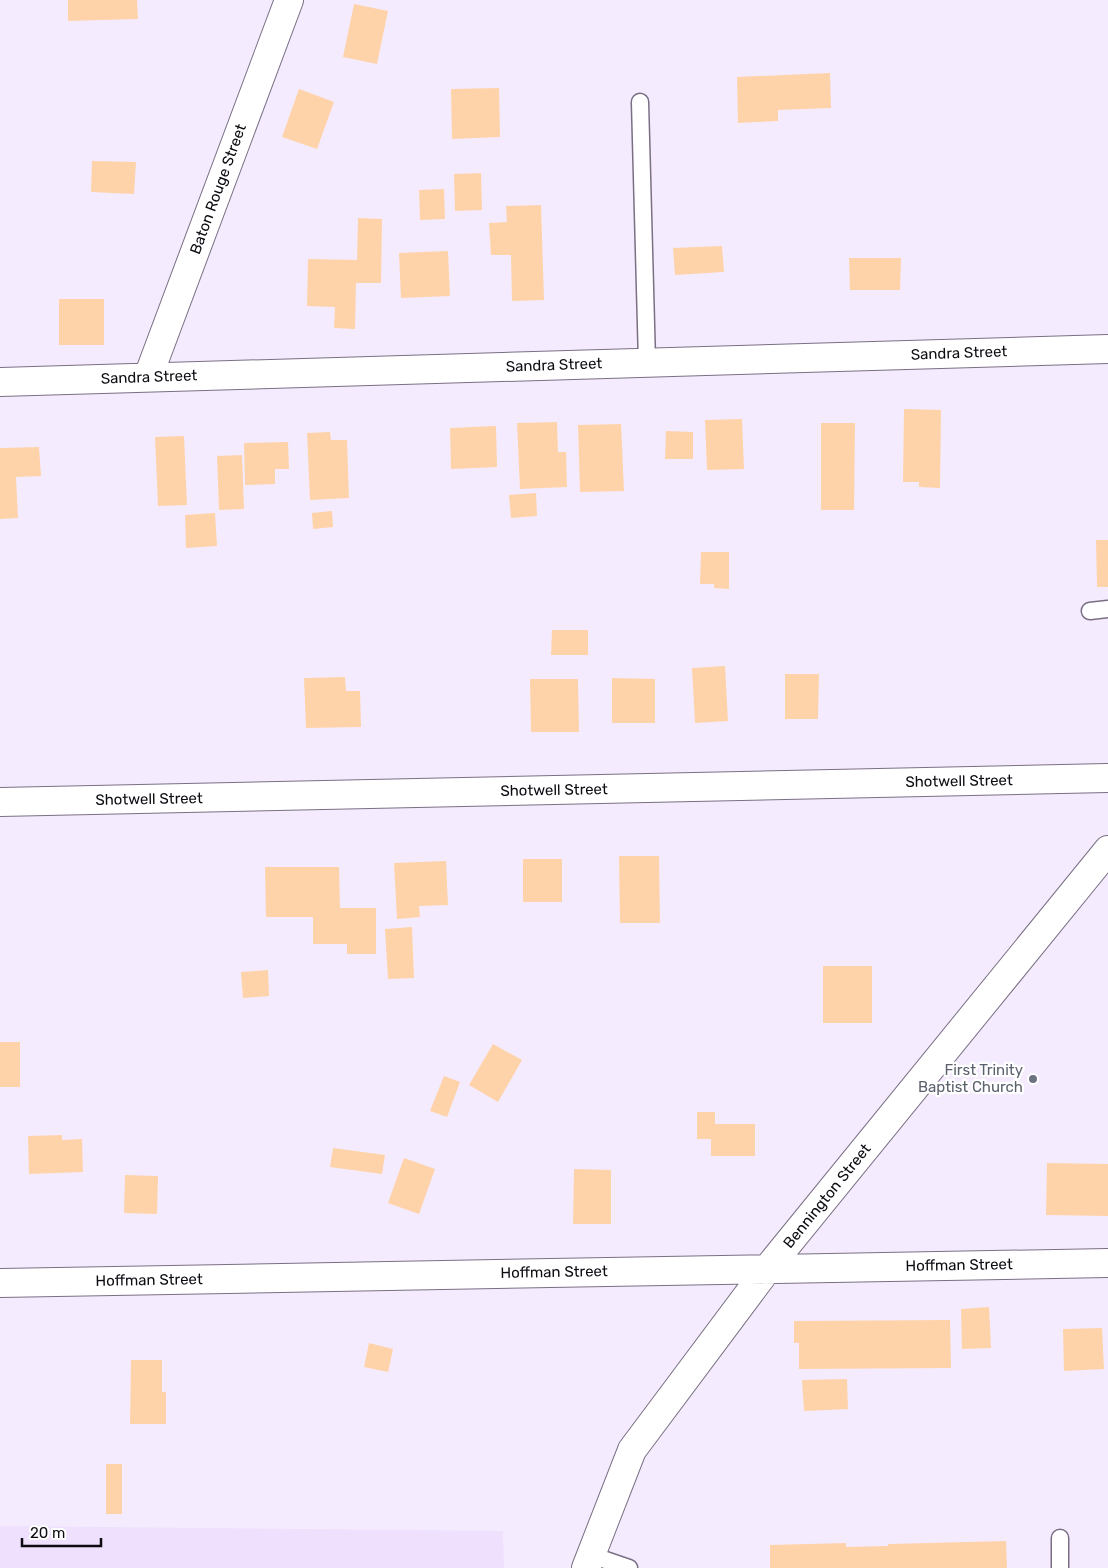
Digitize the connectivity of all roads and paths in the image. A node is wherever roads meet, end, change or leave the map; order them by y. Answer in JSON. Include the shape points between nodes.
{"nodes":[{"id":1,"x":288,"y":0,"type":"edge"},
{"id":2,"x":640,"y":102,"type":"dead end"},
{"id":3,"x":1108,"y":349,"type":"edge"},
{"id":4,"x":647,"y":362,"type":"junction"},
{"id":5,"x":148,"y":377,"type":"junction"},
{"id":6,"x":0,"y":382,"type":"edge"},
{"id":7,"x":1108,"y":609,"type":"edge"},
{"id":8,"x":1090,"y":611,"type":"dead end"},
{"id":9,"x":1108,"y":778,"type":"edge"},
{"id":10,"x":0,"y":802,"type":"edge"},
{"id":11,"x":1108,"y":850,"type":"edge"},
{"id":12,"x":1108,"y":1263,"type":"edge"},
{"id":13,"x":768,"y":1268,"type":"junction"},
{"id":14,"x":0,"y":1283,"type":"edge"},
{"id":15,"x":1060,"y":1538,"type":"dead end"},
{"id":16,"x":588,"y":1562,"type":"edge"},
{"id":17,"x":629,"y":1568,"type":"edge"},
{"id":18,"x":1060,"y":1568,"type":"edge"}],
"edges":[{"from":1,"to":5,"type":"street","name":"Baton Rouge Street"},
{"from":2,"to":4,"type":"lane"},
{"from":3,"to":4,"type":"street","name":"Sandra Street"},
{"from":4,"to":5,"type":"street","name":"Sandra Street"},
{"from":5,"to":6,"type":"street","name":"Sandra Street"},
{"from":7,"to":8,"type":"lane"},
{"from":9,"to":10,"type":"street","name":"Shotwell Street"},
{"from":11,"to":13,"type":"street","name":"Bennington Street"},
{"from":12,"to":13,"type":"street","name":"Hoffman Street"},
{"from":13,"to":14,"type":"street","name":"Hoffman Street"},
{"from":13,"to":16,"type":"street","name":"Bennington Street","via":[[632,1450]]},
{"from":15,"to":18,"type":"lane"},
{"from":16,"to":17,"type":"lane"}]}
